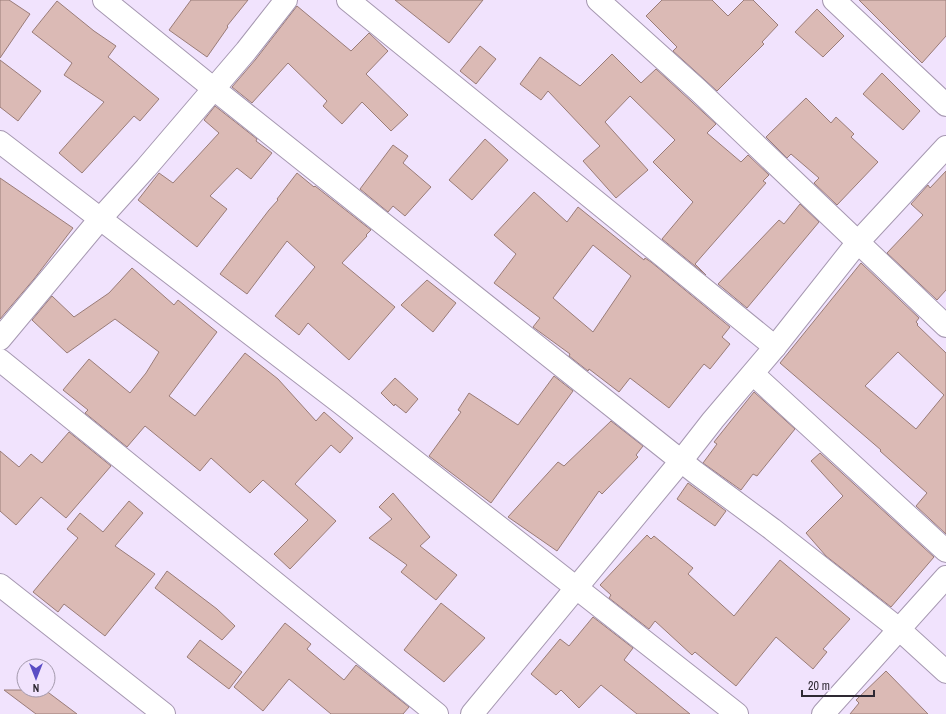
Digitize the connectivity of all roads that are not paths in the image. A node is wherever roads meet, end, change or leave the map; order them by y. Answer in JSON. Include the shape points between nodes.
{"nodes":[{"id":1,"x":104,"y":0,"type":"edge"},
{"id":2,"x":286,"y":0,"type":"edge"},
{"id":3,"x":348,"y":0,"type":"edge"},
{"id":4,"x":598,"y":0,"type":"edge"},
{"id":5,"x":834,"y":0,"type":"edge"},
{"id":6,"x":214,"y":89,"type":"junction"},
{"id":7,"x":946,"y":105,"type":"edge"},
{"id":8,"x":0,"y":142,"type":"edge"},
{"id":9,"x":946,"y":147,"type":"edge"},
{"id":10,"x":100,"y":219,"type":"junction"},
{"id":11,"x":858,"y":242,"type":"junction"},
{"id":12,"x":946,"y":326,"type":"edge"},
{"id":13,"x":0,"y":339,"type":"edge"},
{"id":14,"x":774,"y":347,"type":"junction"},
{"id":15,"x":0,"y":360,"type":"edge"},
{"id":16,"x":753,"y":374,"type":"junction"},
{"id":17,"x":681,"y":461,"type":"junction"},
{"id":18,"x":946,"y":551,"type":"edge"},
{"id":19,"x":946,"y":577,"type":"edge"},
{"id":20,"x":0,"y":585,"type":"edge"},
{"id":21,"x":576,"y":588,"type":"junction"},
{"id":22,"x":900,"y":630,"type":"junction"},
{"id":23,"x":946,"y":672,"type":"edge"},
{"id":24,"x":475,"y":713,"type":"edge"},
{"id":25,"x":164,"y":714,"type":"edge"},
{"id":26,"x":437,"y":714,"type":"edge"},
{"id":27,"x":737,"y":714,"type":"edge"},
{"id":28,"x":823,"y":714,"type":"edge"}],
"edges":[{"from":1,"to":6,"type":"street"},
{"from":2,"to":6,"type":"street"},
{"from":3,"to":14,"type":"street"},
{"from":4,"to":11,"type":"street","via":[[698,90]]},
{"from":5,"to":7,"type":"street"},
{"from":6,"to":10,"type":"street"},
{"from":6,"to":17,"type":"street"},
{"from":8,"to":10,"type":"street"},
{"from":9,"to":11,"type":"street"},
{"from":10,"to":13,"type":"street"},
{"from":10,"to":21,"type":"street","via":[[342,404]]},
{"from":11,"to":12,"type":"street"},
{"from":11,"to":14,"type":"street"},
{"from":14,"to":16,"type":"street"},
{"from":15,"to":26,"type":"street"},
{"from":16,"to":17,"type":"street"},
{"from":16,"to":18,"type":"street"},
{"from":17,"to":21,"type":"street"},
{"from":17,"to":22,"type":"street"},
{"from":19,"to":22,"type":"street"},
{"from":20,"to":25,"type":"street"},
{"from":21,"to":24,"type":"street"},
{"from":21,"to":27,"type":"street"},
{"from":22,"to":23,"type":"street"},
{"from":22,"to":28,"type":"street"}]}
